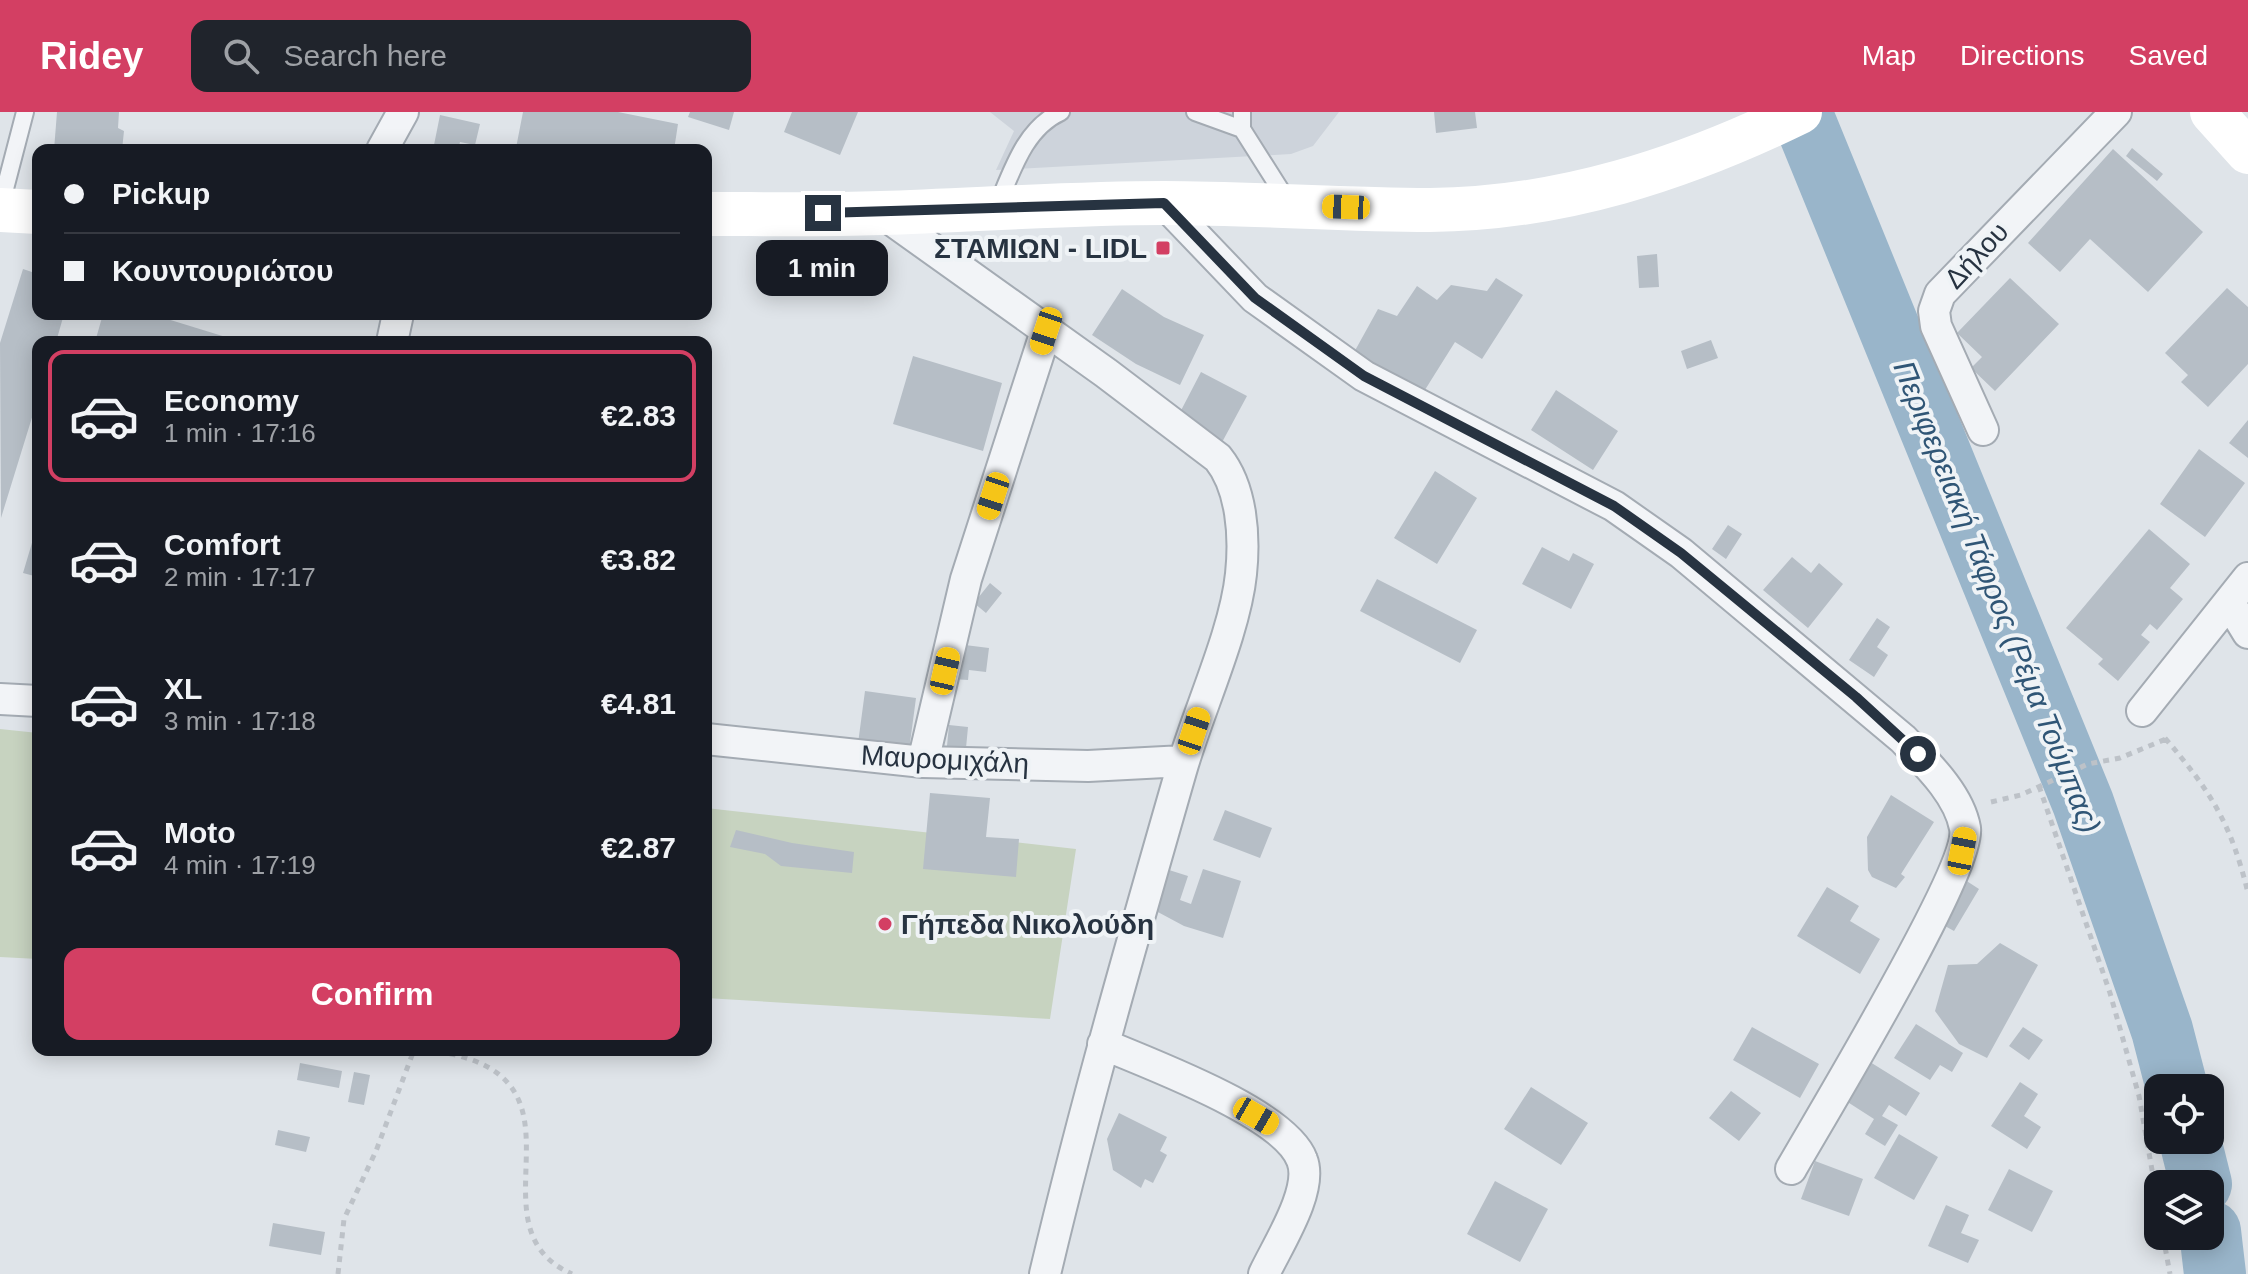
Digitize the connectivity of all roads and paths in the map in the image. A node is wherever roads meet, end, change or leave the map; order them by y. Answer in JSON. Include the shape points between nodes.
{"nodes":[{"id":1,"x":25,"y":112,"type":"edge"},
{"id":2,"x":403,"y":112,"type":"edge"},
{"id":3,"x":1061,"y":112,"type":"edge"},
{"id":4,"x":1195,"y":112,"type":"edge"},
{"id":5,"x":1800,"y":112,"type":"edge"},
{"id":6,"x":2116,"y":112,"type":"edge"},
{"id":7,"x":2212,"y":112,"type":"edge"},
{"id":8,"x":1242,"y":120,"type":"edge"},
{"id":9,"x":385,"y":144,"type":"edge"},
{"id":10,"x":2248,"y":152,"type":"edge"},
{"id":11,"x":1164,"y":203,"type":"junction"},
{"id":12,"x":1290,"y":205,"type":"junction"},
{"id":13,"x":996,"y":207,"type":"junction"},
{"id":14,"x":0,"y":210,"type":"edge"},
{"id":15,"x":32,"y":212,"type":"edge"},
{"id":16,"x":882,"y":213,"type":"junction"},
{"id":17,"x":712,"y":214,"type":"edge"},
{"id":18,"x":1046,"y":331,"type":"junction"},
{"id":19,"x":1983,"y":430,"type":"dead end"},
{"id":20,"x":2248,"y":578,"type":"edge"},
{"id":21,"x":2229,"y":602,"type":"junction"},
{"id":22,"x":2248,"y":633,"type":"edge"},
{"id":23,"x":0,"y":699,"type":"edge"},
{"id":24,"x":32,"y":701,"type":"edge"},
{"id":25,"x":2142,"y":711,"type":"joint"},
{"id":26,"x":2166,"y":739,"type":"junction"},
{"id":27,"x":712,"y":740,"type":"edge"},
{"id":28,"x":1184,"y":761,"type":"junction"},
{"id":29,"x":923,"y":762,"type":"junction"},
{"id":30,"x":2039,"y":786,"type":"junction"},
{"id":31,"x":1958,"y":809,"type":"junction"},
{"id":32,"x":2248,"y":893,"type":"edge"},
{"id":33,"x":1103,"y":1044,"type":"junction"},
{"id":34,"x":412,"y":1056,"type":"edge"},
{"id":35,"x":462,"y":1056,"type":"edge"},
{"id":36,"x":1791,"y":1169,"type":"dead end"},
{"id":37,"x":2152,"y":1170,"type":"edge"},
{"id":38,"x":2166,"y":1250,"type":"edge"},
{"id":39,"x":338,"y":1274,"type":"edge"},
{"id":40,"x":572,"y":1274,"type":"edge"},
{"id":41,"x":1045,"y":1274,"type":"edge"},
{"id":42,"x":1264,"y":1274,"type":"edge"},
{"id":43,"x":2170,"y":1274,"type":"edge"}],
"edges":[{"from":1,"to":14,"type":"lane"},
{"from":2,"to":9,"type":"street"},
{"from":3,"to":13,"type":"lane","via":[[1022,148]]},
{"from":4,"to":8,"type":"lane"},
{"from":5,"to":12,"type":"main road","via":[[1724,149],[1595,190],[1432,210]]},
{"from":6,"to":19,"type":"street","name":"Δήλου","via":[[1940,294],[1936,326]]},
{"from":7,"to":10,"type":"main road"},
{"from":8,"to":12,"type":"lane"},
{"from":11,"to":12,"type":"main road"},
{"from":11,"to":13,"type":"main road"},
{"from":11,"to":31,"type":"street","via":[[1255,298],[1364,376],[1614,506],[1681,553],[1903,739]]},
{"from":13,"to":16,"type":"main road"},
{"from":14,"to":15,"type":"main road"},
{"from":16,"to":17,"type":"main road"},
{"from":16,"to":18,"type":"street"},
{"from":18,"to":28,"type":"street","via":[[1218,458],[1233,486],[1241,576]]},
{"from":18,"to":29,"type":"street","via":[[966,579]]},
{"from":20,"to":21,"type":"street"},
{"from":21,"to":22,"type":"street"},
{"from":21,"to":25,"type":"street"},
{"from":23,"to":24,"type":"street"},
{"from":25,"to":26,"type":"path"},
{"from":26,"to":30,"type":"path"},
{"from":26,"to":32,"type":"path","via":[[2207,789],[2231,832]]},
{"from":27,"to":29,"type":"street","name":"Μαυρομιχάλη"},
{"from":28,"to":29,"type":"street","name":"Μαυρομιχάλη","via":[[1088,766]]},
{"from":28,"to":33,"type":"street"},
{"from":30,"to":31,"type":"path"},
{"from":30,"to":37,"type":"path","via":[[2127,1052]]},
{"from":31,"to":36,"type":"street","via":[[1964,841],[1938,908]]},
{"from":33,"to":41,"type":"street"},
{"from":33,"to":42,"type":"street","via":[[1200,1086],[1288,1139],[1303,1161],[1303,1183]]},
{"from":34,"to":39,"type":"path","via":[[344,1219]]},
{"from":35,"to":40,"type":"path","via":[[495,1070],[524,1107],[523,1206],[546,1257]]},
{"from":38,"to":43,"type":"path"}]}
